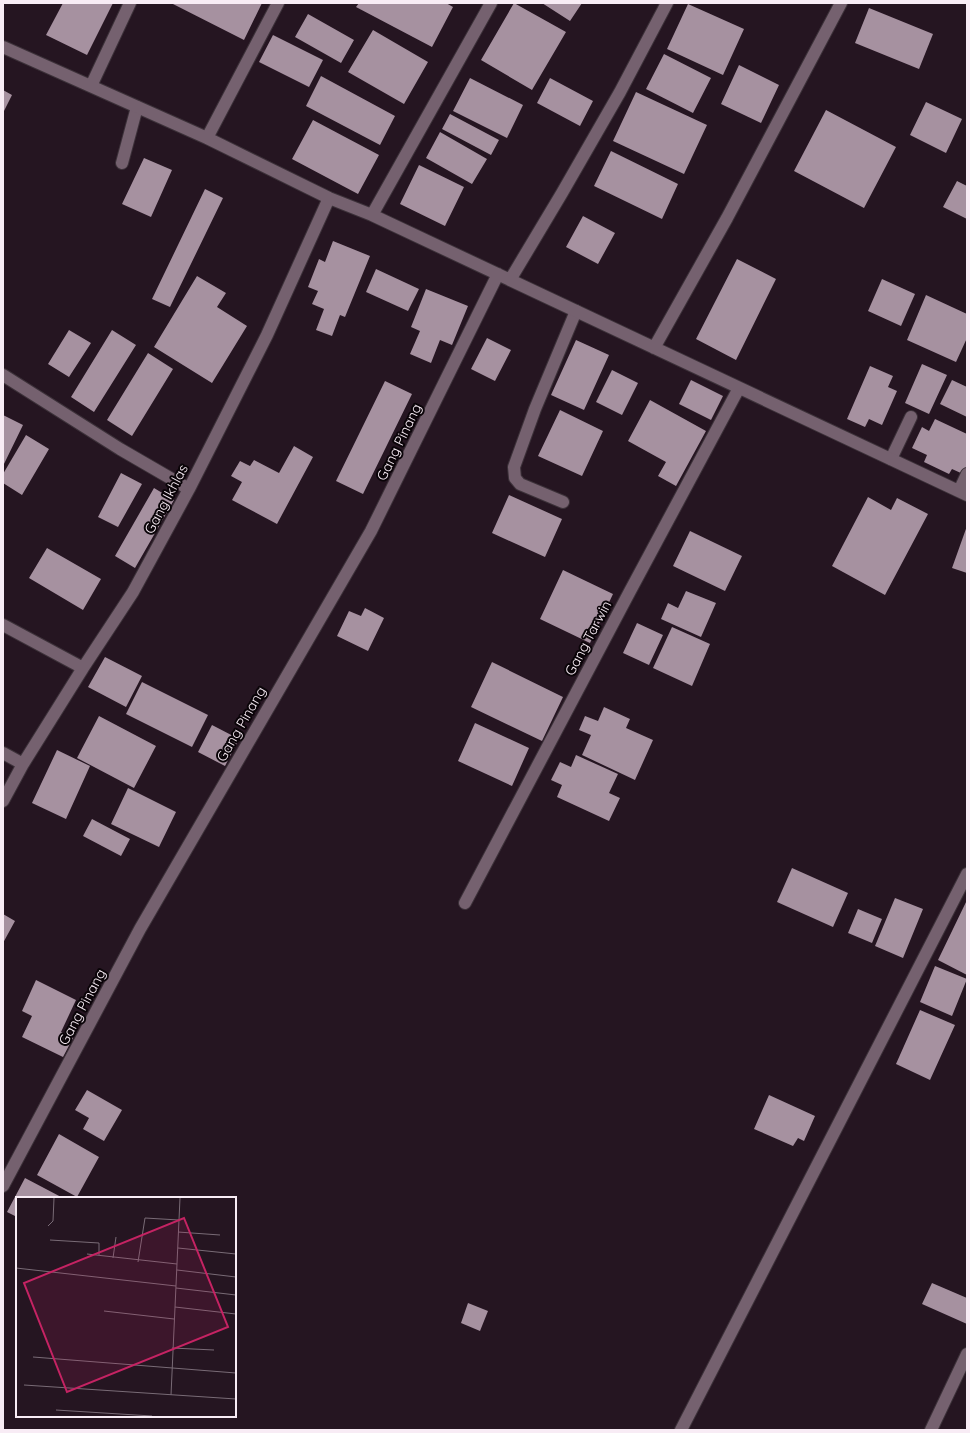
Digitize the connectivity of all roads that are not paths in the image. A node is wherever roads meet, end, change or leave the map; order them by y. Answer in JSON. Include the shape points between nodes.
{"nodes":[{"id":1,"x":130,"y":3,"type":"edge"},
{"id":2,"x":278,"y":3,"type":"edge"},
{"id":3,"x":491,"y":3,"type":"edge"},
{"id":4,"x":667,"y":3,"type":"edge"},
{"id":5,"x":841,"y":3,"type":"edge"},
{"id":6,"x":3,"y":47,"type":"edge"},
{"id":7,"x":91,"y":86,"type":"junction"},
{"id":8,"x":137,"y":106,"type":"junction"},
{"id":9,"x":207,"y":138,"type":"junction"},
{"id":10,"x":122,"y":163,"type":"dead end"},
{"id":11,"x":329,"y":198,"type":"junction"},
{"id":12,"x":372,"y":215,"type":"junction"},
{"id":13,"x":498,"y":274,"type":"junction"},
{"id":14,"x":510,"y":280,"type":"junction"},
{"id":15,"x":576,"y":311,"type":"junction"},
{"id":16,"x":654,"y":348,"type":"junction"},
{"id":17,"x":3,"y":375,"type":"edge"},
{"id":18,"x":739,"y":388,"type":"junction"},
{"id":19,"x":910,"y":418,"type":"dead end"},
{"id":20,"x":891,"y":459,"type":"junction"},
{"id":21,"x":967,"y":474,"type":"edge"},
{"id":22,"x":189,"y":489,"type":"junction"},
{"id":23,"x":963,"y":493,"type":"edge"},
{"id":24,"x":563,"y":502,"type":"dead end"},
{"id":25,"x":3,"y":625,"type":"edge"},
{"id":26,"x":83,"y":668,"type":"junction"},
{"id":27,"x":3,"y":753,"type":"edge"},
{"id":28,"x":22,"y":764,"type":"junction"},
{"id":29,"x":3,"y":801,"type":"edge"},
{"id":30,"x":967,"y":874,"type":"edge"},
{"id":31,"x":465,"y":903,"type":"dead end"},
{"id":32,"x":3,"y":1186,"type":"edge"},
{"id":33,"x":967,"y":1354,"type":"edge"},
{"id":34,"x":681,"y":1430,"type":"edge"},
{"id":35,"x":930,"y":1430,"type":"edge"}],
"edges":[{"from":1,"to":7,"type":"street"},
{"from":2,"to":9,"type":"street"},
{"from":3,"to":12,"type":"street"},
{"from":4,"to":14,"type":"street","via":[[620,92]]},
{"from":5,"to":16,"type":"street","via":[[727,218]]},
{"from":6,"to":7,"type":"street"},
{"from":7,"to":8,"type":"street"},
{"from":8,"to":9,"type":"street"},
{"from":8,"to":10,"type":"street"},
{"from":9,"to":11,"type":"street"},
{"from":11,"to":12,"type":"street"},
{"from":11,"to":22,"type":"street","name":"Gang Ikhlas","via":[[267,335]]},
{"from":12,"to":13,"type":"street"},
{"from":13,"to":14,"type":"street"},
{"from":13,"to":32,"type":"street","name":"Gang Pinang","via":[[372,531],[140,930]]},
{"from":14,"to":15,"type":"street"},
{"from":15,"to":16,"type":"street"},
{"from":15,"to":24,"type":"street","via":[[535,408],[514,467],[515,478],[520,484]]},
{"from":16,"to":18,"type":"street"},
{"from":17,"to":22,"type":"street","via":[[120,450]]},
{"from":18,"to":20,"type":"street"},
{"from":18,"to":31,"type":"street","name":"Gang Tarwin"},
{"from":19,"to":20,"type":"street"},
{"from":20,"to":23,"type":"street"},
{"from":21,"to":23,"type":"street"},
{"from":22,"to":26,"type":"street","name":"Gang Ikhlas","via":[[133,592]]},
{"from":25,"to":26,"type":"street"},
{"from":26,"to":28,"type":"street","name":"Gang Ikhlas"},
{"from":27,"to":28,"type":"street"},
{"from":28,"to":29,"type":"street","name":"Gang Ikhlas"},
{"from":30,"to":34,"type":"street"},
{"from":33,"to":35,"type":"street"}]}
